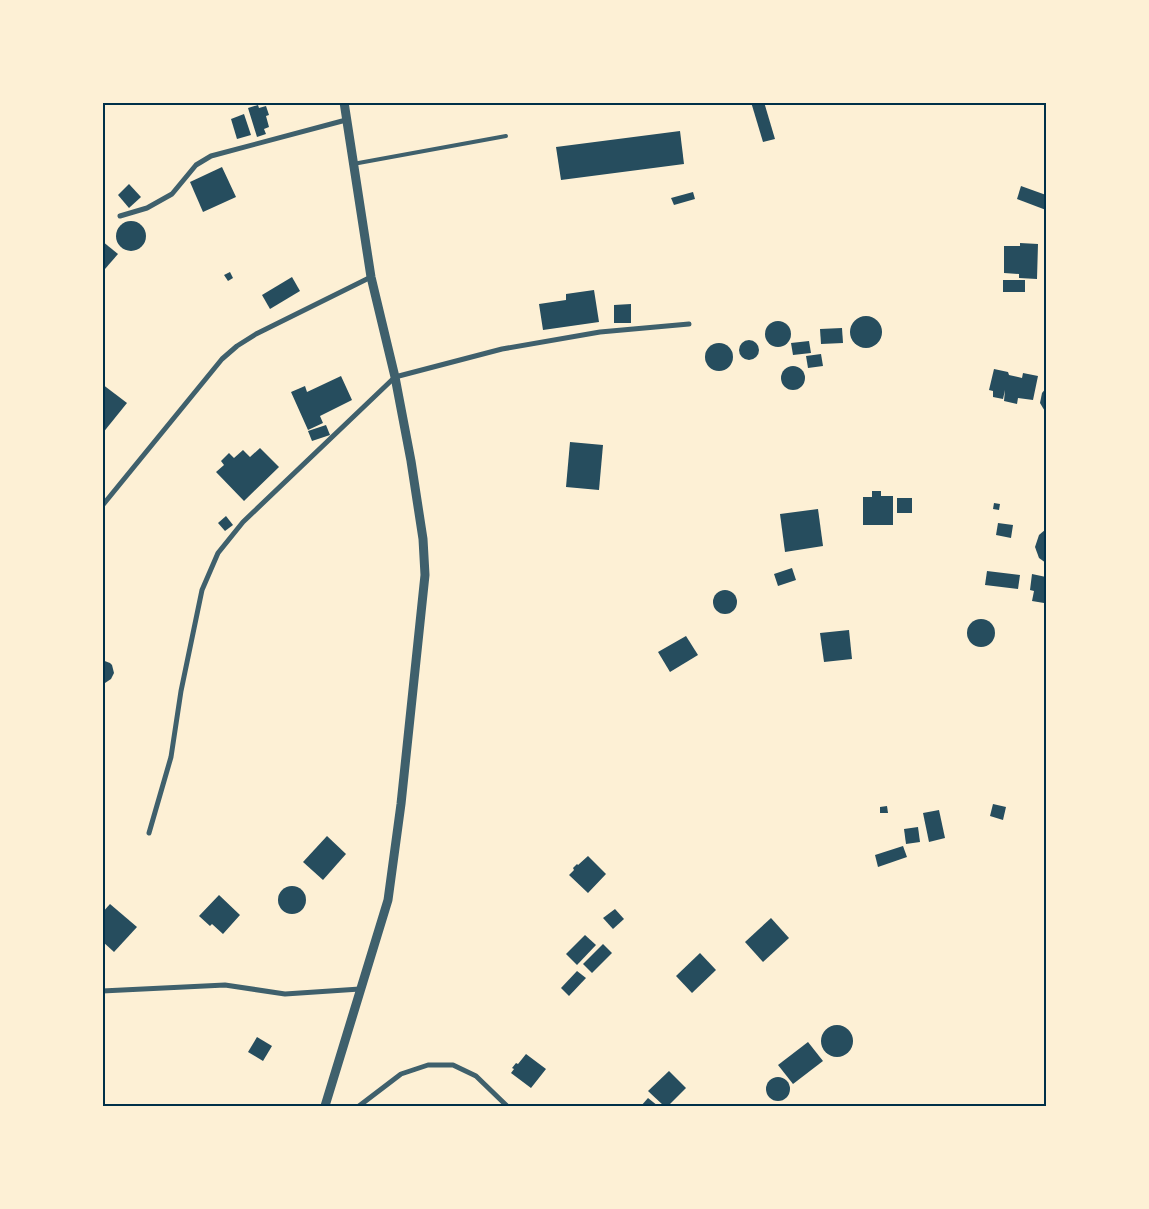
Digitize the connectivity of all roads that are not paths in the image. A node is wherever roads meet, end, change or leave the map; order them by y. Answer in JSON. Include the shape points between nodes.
{"nodes":[{"id":1,"x":344,"y":102,"type":"edge"},
{"id":2,"x":346,"y":120,"type":"junction"},
{"id":3,"x":506,"y":136,"type":"dead end"},
{"id":4,"x":354,"y":164,"type":"junction"},
{"id":5,"x":120,"y":216,"type":"dead end"},
{"id":6,"x":371,"y":277,"type":"junction"},
{"id":7,"x":689,"y":324,"type":"dead end"},
{"id":8,"x":395,"y":377,"type":"junction"},
{"id":9,"x":102,"y":506,"type":"edge"},
{"id":10,"x":149,"y":833,"type":"dead end"},
{"id":11,"x":360,"y":989,"type":"junction"},
{"id":12,"x":102,"y":991,"type":"edge"},
{"id":13,"x":325,"y":1106,"type":"edge"},
{"id":14,"x":359,"y":1106,"type":"edge"},
{"id":15,"x":508,"y":1106,"type":"edge"}],
"edges":[{"from":1,"to":2,"type":"street"},
{"from":2,"to":4,"type":"street"},
{"from":2,"to":5,"type":"street","via":[[211,156],[196,165],[172,194],[148,208]]},
{"from":3,"to":4,"type":"lane"},
{"from":4,"to":6,"type":"street"},
{"from":6,"to":8,"type":"street"},
{"from":6,"to":9,"type":"street","via":[[237,346],[222,359]]},
{"from":7,"to":8,"type":"street","via":[[600,332],[502,348]]},
{"from":8,"to":10,"type":"street","via":[[243,522],[218,553],[202,590],[171,757]]},
{"from":8,"to":11,"type":"street","via":[[412,461],[425,575],[388,900]]},
{"from":11,"to":12,"type":"street","via":[[284,994],[225,985]]},
{"from":11,"to":13,"type":"street"},
{"from":14,"to":15,"type":"street","via":[[401,1074],[428,1065],[453,1065],[476,1076]]}]}
